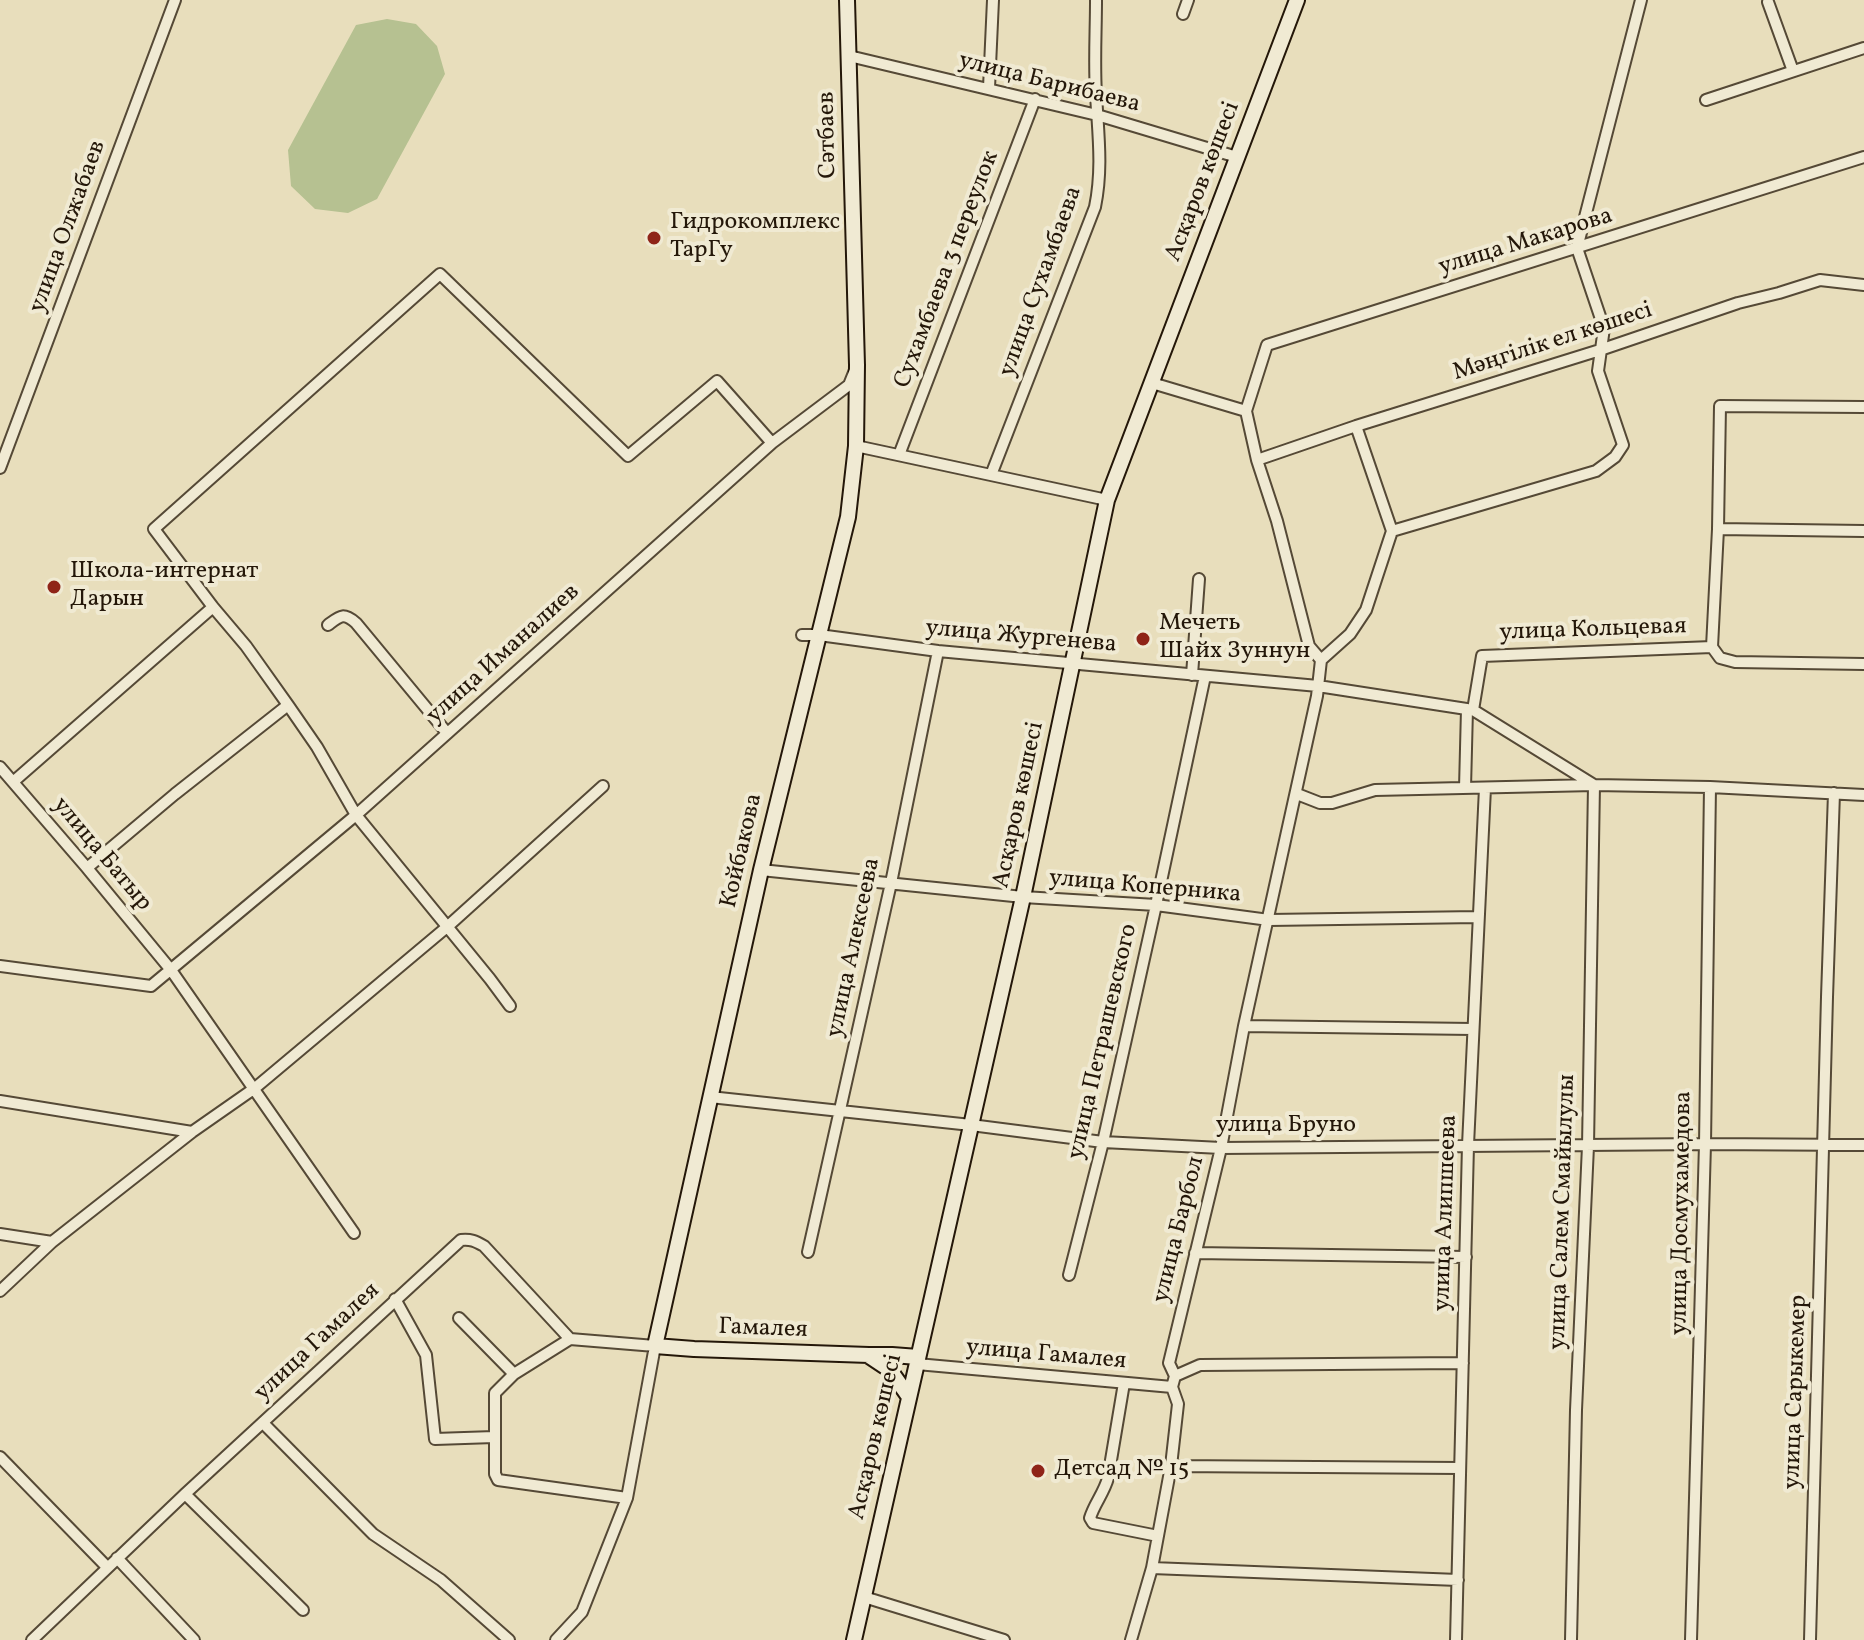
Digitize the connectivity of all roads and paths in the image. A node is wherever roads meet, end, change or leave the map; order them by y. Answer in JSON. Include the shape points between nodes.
{"nodes":[{"id":1,"x":175,"y":0,"type":"edge"},
{"id":2,"x":847,"y":0,"type":"edge"},
{"id":3,"x":993,"y":0,"type":"edge"},
{"id":4,"x":1096,"y":0,"type":"edge"},
{"id":5,"x":1188,"y":0,"type":"edge"},
{"id":6,"x":1297,"y":0,"type":"edge"},
{"id":7,"x":1641,"y":0,"type":"edge"},
{"id":8,"x":1768,"y":2,"type":"dead end"},
{"id":9,"x":1183,"y":14,"type":"dead end"},
{"id":10,"x":1864,"y":48,"type":"edge"},
{"id":11,"x":849,"y":56,"type":"junction"},
{"id":12,"x":1793,"y":71,"type":"junction"},
{"id":13,"x":989,"y":88,"type":"junction"},
{"id":14,"x":1035,"y":99,"type":"junction"},
{"id":15,"x":1706,"y":100,"type":"dead end"},
{"id":16,"x":1097,"y":115,"type":"junction"},
{"id":17,"x":1237,"y":157,"type":"junction"},
{"id":18,"x":1864,"y":157,"type":"edge"},
{"id":19,"x":1577,"y":248,"type":"junction"},
{"id":20,"x":1864,"y":285,"type":"edge"},
{"id":21,"x":1600,"y":350,"type":"junction"},
{"id":22,"x":857,"y":365,"type":"junction"},
{"id":23,"x":1152,"y":383,"type":"junction"},
{"id":24,"x":1864,"y":407,"type":"edge"},
{"id":25,"x":1246,"y":411,"type":"junction"},
{"id":26,"x":1356,"y":426,"type":"junction"},
{"id":27,"x":772,"y":443,"type":"junction"},
{"id":28,"x":856,"y":446,"type":"junction"},
{"id":29,"x":899,"y":455,"type":"junction"},
{"id":30,"x":1257,"y":460,"type":"junction"},
{"id":31,"x":0,"y":468,"type":"edge"},
{"id":32,"x":991,"y":475,"type":"junction"},
{"id":33,"x":1107,"y":500,"type":"junction"},
{"id":34,"x":1718,"y":529,"type":"junction"},
{"id":35,"x":1392,"y":531,"type":"junction"},
{"id":36,"x":1864,"y":531,"type":"edge"},
{"id":37,"x":1199,"y":579,"type":"dead end"},
{"id":38,"x":213,"y":607,"type":"junction"},
{"id":39,"x":328,"y":625,"type":"dead end"},
{"id":40,"x":802,"y":635,"type":"dead end"},
{"id":41,"x":819,"y":635,"type":"junction"},
{"id":42,"x":1712,"y":647,"type":"junction"},
{"id":43,"x":938,"y":651,"type":"junction"},
{"id":44,"x":1321,"y":660,"type":"junction"},
{"id":45,"x":1072,"y":662,"type":"junction"},
{"id":46,"x":1864,"y":664,"type":"edge"},
{"id":47,"x":1192,"y":675,"type":"junction"},
{"id":48,"x":1205,"y":676,"type":"junction"},
{"id":49,"x":1318,"y":686,"type":"junction"},
{"id":50,"x":288,"y":705,"type":"junction"},
{"id":51,"x":1470,"y":710,"type":"junction"},
{"id":52,"x":447,"y":733,"type":"junction"},
{"id":53,"x":0,"y":767,"type":"edge"},
{"id":54,"x":13,"y":782,"type":"junction"},
{"id":55,"x":1594,"y":785,"type":"junction"},
{"id":56,"x":603,"y":786,"type":"dead end"},
{"id":57,"x":1710,"y":787,"type":"junction"},
{"id":58,"x":1465,"y":788,"type":"junction"},
{"id":59,"x":1485,"y":788,"type":"junction"},
{"id":60,"x":1834,"y":793,"type":"junction"},
{"id":61,"x":1297,"y":794,"type":"junction"},
{"id":62,"x":1864,"y":795,"type":"edge"},
{"id":63,"x":356,"y":815,"type":"junction"},
{"id":64,"x":87,"y":868,"type":"junction"},
{"id":65,"x":761,"y":870,"type":"junction"},
{"id":66,"x":891,"y":883,"type":"junction"},
{"id":67,"x":1023,"y":897,"type":"junction"},
{"id":68,"x":1156,"y":905,"type":"junction"},
{"id":69,"x":1478,"y":917,"type":"junction"},
{"id":70,"x":1269,"y":920,"type":"junction"},
{"id":71,"x":447,"y":927,"type":"junction"},
{"id":72,"x":0,"y":966,"type":"edge"},
{"id":73,"x":171,"y":970,"type":"junction"},
{"id":74,"x":510,"y":1006,"type":"dead end"},
{"id":75,"x":1244,"y":1026,"type":"junction"},
{"id":76,"x":1473,"y":1029,"type":"junction"},
{"id":77,"x":255,"y":1088,"type":"junction"},
{"id":78,"x":710,"y":1097,"type":"junction"},
{"id":79,"x":0,"y":1101,"type":"edge"},
{"id":80,"x":839,"y":1111,"type":"junction"},
{"id":81,"x":971,"y":1125,"type":"junction"},
{"id":82,"x":192,"y":1132,"type":"junction"},
{"id":83,"x":1103,"y":1142,"type":"junction"},
{"id":84,"x":1705,"y":1144,"type":"junction"},
{"id":85,"x":1824,"y":1144,"type":"junction"},
{"id":86,"x":1468,"y":1145,"type":"junction"},
{"id":87,"x":1864,"y":1145,"type":"edge"},
{"id":88,"x":1588,"y":1146,"type":"junction"},
{"id":89,"x":1221,"y":1148,"type":"junction"},
{"id":90,"x":354,"y":1233,"type":"dead end"},
{"id":91,"x":0,"y":1234,"type":"edge"},
{"id":92,"x":52,"y":1242,"type":"junction"},
{"id":93,"x":808,"y":1252,"type":"dead end"},
{"id":94,"x":1195,"y":1253,"type":"junction"},
{"id":95,"x":1466,"y":1257,"type":"junction"},
{"id":96,"x":1069,"y":1275,"type":"dead end"},
{"id":97,"x":0,"y":1291,"type":"edge"},
{"id":98,"x":395,"y":1299,"type":"junction"},
{"id":99,"x":459,"y":1318,"type":"dead end"},
{"id":100,"x":570,"y":1339,"type":"junction"},
{"id":101,"x":655,"y":1346,"type":"junction"},
{"id":102,"x":869,"y":1355,"type":"junction"},
{"id":103,"x":917,"y":1361,"type":"junction"},
{"id":104,"x":1463,"y":1363,"type":"junction"},
{"id":105,"x":514,"y":1374,"type":"junction"},
{"id":106,"x":1175,"y":1376,"type":"junction"},
{"id":107,"x":1124,"y":1383,"type":"junction"},
{"id":108,"x":1172,"y":1387,"type":"junction"},
{"id":109,"x":909,"y":1397,"type":"junction"},
{"id":110,"x":263,"y":1423,"type":"junction"},
{"id":111,"x":494,"y":1437,"type":"junction"},
{"id":112,"x":0,"y":1457,"type":"edge"},
{"id":113,"x":1171,"y":1466,"type":"junction"},
{"id":114,"x":1460,"y":1468,"type":"junction"},
{"id":115,"x":185,"y":1494,"type":"junction"},
{"id":116,"x":627,"y":1498,"type":"junction"},
{"id":117,"x":1158,"y":1536,"type":"junction"},
{"id":118,"x":117,"y":1558,"type":"junction"},
{"id":119,"x":107,"y":1567,"type":"junction"},
{"id":120,"x":1152,"y":1568,"type":"junction"},
{"id":121,"x":1458,"y":1580,"type":"junction"},
{"id":122,"x":864,"y":1597,"type":"junction"},
{"id":123,"x":303,"y":1610,"type":"dead end"},
{"id":124,"x":42,"y":1630,"type":"junction"},
{"id":125,"x":32,"y":1640,"type":"edge"},
{"id":126,"x":51,"y":1640,"type":"edge"},
{"id":127,"x":194,"y":1640,"type":"edge"},
{"id":128,"x":509,"y":1640,"type":"edge"},
{"id":129,"x":556,"y":1640,"type":"edge"},
{"id":130,"x":854,"y":1640,"type":"edge"},
{"id":131,"x":1004,"y":1640,"type":"edge"},
{"id":132,"x":1131,"y":1640,"type":"edge"},
{"id":133,"x":1456,"y":1640,"type":"edge"},
{"id":134,"x":1571,"y":1640,"type":"edge"},
{"id":135,"x":1691,"y":1640,"type":"edge"},
{"id":136,"x":1810,"y":1640,"type":"edge"}],
"edges":[{"from":1,"to":31,"type":"street","name":"улица Олжабаев"},
{"from":2,"to":11,"type":"main road","name":"Сәтбаев"},
{"from":3,"to":13,"type":"street"},
{"from":4,"to":16,"type":"street","name":"улица Сухамбаева"},
{"from":5,"to":9,"type":"street"},
{"from":6,"to":17,"type":"main road","name":"Асқаров көшесі"},
{"from":7,"to":19,"type":"street"},
{"from":8,"to":12,"type":"street"},
{"from":10,"to":12,"type":"street"},
{"from":11,"to":13,"type":"street","name":"улица Барибаева"},
{"from":11,"to":22,"type":"main road","name":"Сәтбаев"},
{"from":12,"to":15,"type":"street"},
{"from":13,"to":14,"type":"street","name":"улица Барибаева"},
{"from":14,"to":16,"type":"street","name":"улица Барибаева"},
{"from":14,"to":29,"type":"street","name":"Сухамбаева 3 переулок"},
{"from":16,"to":17,"type":"street","name":"улица Барибаева"},
{"from":16,"to":32,"type":"street","name":"улица Сухамбаева","via":[[1100,172],[1095,207]]},
{"from":17,"to":23,"type":"main road","name":"Асқаров көшесі"},
{"from":18,"to":19,"type":"street","name":"улица Макарова"},
{"from":19,"to":21,"type":"street","via":[[1604,328]]},
{"from":19,"to":25,"type":"street","name":"улица Макарова","via":[[1267,345]]},
{"from":20,"to":21,"type":"street","name":"Мәңгілік ел көшесі","via":[[1820,280]]},
{"from":21,"to":26,"type":"street","name":"Мәңгілік ел көшесі"},
{"from":21,"to":35,"type":"street","via":[[1598,371],[1623,445],[1615,457],[1596,471]]},
{"from":22,"to":27,"type":"street","name":"улица Иманалиев","via":[[849,385]]},
{"from":22,"to":28,"type":"main road","name":"Койбакова"},
{"from":23,"to":25,"type":"street"},
{"from":23,"to":33,"type":"main road","name":"Асқаров көшесі"},
{"from":24,"to":34,"type":"street","name":"улица Кольцевая","via":[[1720,406]]},
{"from":25,"to":30,"type":"street"},
{"from":26,"to":30,"type":"street","name":"Мәңгілік ел көшесі"},
{"from":26,"to":35,"type":"street"},
{"from":27,"to":38,"type":"street","via":[[717,381],[628,456],[440,274],[154,529]]},
{"from":27,"to":52,"type":"street","name":"улица Иманалиев"},
{"from":28,"to":29,"type":"street"},
{"from":28,"to":41,"type":"main road","name":"Койбакова","via":[[848,517]]},
{"from":29,"to":32,"type":"street"},
{"from":30,"to":44,"type":"street","via":[[1309,646]]},
{"from":32,"to":33,"type":"street"},
{"from":33,"to":45,"type":"main road","name":"Асқаров көшесі"},
{"from":34,"to":36,"type":"street"},
{"from":34,"to":42,"type":"street","name":"улица Кольцевая"},
{"from":35,"to":44,"type":"street","via":[[1366,610],[1350,634]]},
{"from":37,"to":47,"type":"street"},
{"from":38,"to":50,"type":"street"},
{"from":38,"to":54,"type":"street"},
{"from":39,"to":52,"type":"street","via":[[339,617],[356,623]]},
{"from":40,"to":41,"type":"street","name":"улица Жургенева"},
{"from":41,"to":43,"type":"street","name":"улица Жургенева"},
{"from":41,"to":65,"type":"main road","name":"Койбакова"},
{"from":42,"to":46,"type":"street","name":"улица Кольцевая","via":[[1720,658],[1735,662]]},
{"from":42,"to":51,"type":"street","name":"улица Кольцевая","via":[[1482,656]]},
{"from":43,"to":45,"type":"street","name":"улица Жургенева"},
{"from":43,"to":66,"type":"street","name":"улица Алексеева"},
{"from":44,"to":49,"type":"street","name":"улица Барбол"},
{"from":45,"to":47,"type":"street","name":"улица Жургенева"},
{"from":45,"to":67,"type":"main road","name":"Асқаров көшесі"},
{"from":47,"to":48,"type":"street","name":"улица Жургенева"},
{"from":48,"to":49,"type":"street","name":"улица Жургенева"},
{"from":48,"to":68,"type":"street","name":"улица Петрашевского"},
{"from":49,"to":51,"type":"street","name":"улица Жургенева"},
{"from":49,"to":61,"type":"street","name":"улица Барбол"},
{"from":50,"to":63,"type":"street"},
{"from":50,"to":64,"type":"street"},
{"from":51,"to":55,"type":"street"},
{"from":51,"to":58,"type":"street"},
{"from":52,"to":63,"type":"street","name":"улица Иманалиев"},
{"from":53,"to":54,"type":"street","name":"улица Батыр"},
{"from":54,"to":64,"type":"street","name":"улица Батыр"},
{"from":55,"to":57,"type":"street"},
{"from":55,"to":59,"type":"street"},
{"from":55,"to":88,"type":"street","name":"улица Салем Смайылулы"},
{"from":56,"to":71,"type":"street"},
{"from":57,"to":60,"type":"street"},
{"from":57,"to":84,"type":"street","name":"улица Досмухамедова"},
{"from":58,"to":59,"type":"street"},
{"from":58,"to":61,"type":"street","via":[[1375,790],[1332,803]]},
{"from":59,"to":69,"type":"street","name":"улица Алипшеева"},
{"from":60,"to":62,"type":"street"},
{"from":60,"to":85,"type":"street","name":"улица Сарыкемер"},
{"from":61,"to":70,"type":"street","name":"улица Барбол"},
{"from":63,"to":71,"type":"street"},
{"from":63,"to":73,"type":"street","name":"улица Иманалиев"},
{"from":64,"to":73,"type":"street","name":"улица Батыр"},
{"from":65,"to":66,"type":"street","name":"улица Коперника"},
{"from":65,"to":78,"type":"main road","name":"Койбакова"},
{"from":66,"to":67,"type":"street","name":"улица Коперника"},
{"from":66,"to":80,"type":"street","name":"улица Алексеева"},
{"from":67,"to":68,"type":"street","name":"улица Коперника"},
{"from":67,"to":81,"type":"main road","name":"Асқаров көшесі"},
{"from":68,"to":70,"type":"street","name":"улица Коперника"},
{"from":68,"to":83,"type":"street","name":"улица Петрашевского"},
{"from":69,"to":70,"type":"street","name":"улица Коперника"},
{"from":69,"to":76,"type":"street","name":"улица Алипшеева"},
{"from":70,"to":75,"type":"street","name":"улица Барбол"},
{"from":71,"to":74,"type":"street"},
{"from":71,"to":77,"type":"street"},
{"from":72,"to":73,"type":"street","name":"улица Иманалиев","via":[[151,986]]},
{"from":73,"to":77,"type":"street","name":"улица Батыр"},
{"from":75,"to":76,"type":"street"},
{"from":75,"to":89,"type":"street","name":"улица Барбол"},
{"from":76,"to":86,"type":"street","name":"улица Алипшеева"},
{"from":77,"to":82,"type":"street"},
{"from":77,"to":90,"type":"street","name":"улица Батыр"},
{"from":78,"to":80,"type":"street","name":"улица Бруно"},
{"from":78,"to":101,"type":"main road","name":"Койбакова"},
{"from":79,"to":82,"type":"street"},
{"from":80,"to":81,"type":"street","name":"улица Бруно"},
{"from":80,"to":93,"type":"street","name":"улица Алексеева"},
{"from":81,"to":83,"type":"street","name":"улица Бруно"},
{"from":81,"to":103,"type":"main road","name":"Асқаров көшесі"},
{"from":82,"to":92,"type":"street"},
{"from":83,"to":89,"type":"street","name":"улица Бруно"},
{"from":83,"to":96,"type":"street","name":"улица Петрашевского"},
{"from":84,"to":85,"type":"street","name":"улица Бруно"},
{"from":84,"to":88,"type":"street","name":"улица Бруно"},
{"from":84,"to":135,"type":"street","name":"улица Досмухамедова"},
{"from":85,"to":87,"type":"street","name":"улица Бруно"},
{"from":85,"to":136,"type":"street","name":"улица Сарыкемер"},
{"from":86,"to":88,"type":"street","name":"улица Бруно"},
{"from":86,"to":89,"type":"street","name":"улица Бруно"},
{"from":86,"to":95,"type":"street","name":"улица Алипшеева"},
{"from":88,"to":134,"type":"street","name":"улица Салем Смайылулы"},
{"from":89,"to":94,"type":"street","name":"улица Барбол"},
{"from":91,"to":92,"type":"street"},
{"from":92,"to":97,"type":"street"},
{"from":94,"to":95,"type":"street"},
{"from":94,"to":106,"type":"street","name":"улица Барбол","via":[[1169,1363]]},
{"from":95,"to":104,"type":"street","name":"улица Алипшеева"},
{"from":98,"to":100,"type":"street","name":"улица Гамалея","via":[[461,1240],[474,1240]]},
{"from":98,"to":110,"type":"street","name":"улица Гамалея"},
{"from":98,"to":111,"type":"street","via":[[426,1355],[435,1439]]},
{"from":99,"to":105,"type":"street"},
{"from":100,"to":101,"type":"street"},
{"from":100,"to":105,"type":"street"},
{"from":101,"to":102,"type":"main road","name":"Гамалея"},
{"from":101,"to":116,"type":"street"},
{"from":102,"to":103,"type":"main road","name":"Гамалея"},
{"from":102,"to":109,"type":"main road","via":[[890,1370]]},
{"from":103,"to":107,"type":"street","name":"улица Гамалея"},
{"from":103,"to":109,"type":"main road","name":"Асқаров көшесі"},
{"from":104,"to":106,"type":"street","via":[[1200,1365]]},
{"from":104,"to":114,"type":"street","name":"улица Алипшеева"},
{"from":105,"to":111,"type":"street","via":[[494,1395]]},
{"from":106,"to":108,"type":"street","name":"улица Барбол"},
{"from":107,"to":108,"type":"street","name":"улица Гамалея"},
{"from":107,"to":117,"type":"street","via":[[1108,1478],[1090,1518],[1093,1523]]},
{"from":108,"to":113,"type":"street","name":"улица Барбол","via":[[1178,1404]]},
{"from":109,"to":122,"type":"main road","name":"Асқаров көшесі"},
{"from":110,"to":115,"type":"street","name":"улица Гамалея"},
{"from":110,"to":128,"type":"street","via":[[373,1534],[441,1580]]},
{"from":111,"to":116,"type":"street","via":[[498,1480]]},
{"from":112,"to":119,"type":"street"},
{"from":113,"to":114,"type":"street"},
{"from":113,"to":117,"type":"street","name":"улица Барбол"},
{"from":114,"to":121,"type":"street","name":"улица Алипшеева"},
{"from":115,"to":118,"type":"street","name":"улица Гамалея"},
{"from":115,"to":123,"type":"street"},
{"from":116,"to":129,"type":"street","via":[[582,1612]]},
{"from":117,"to":120,"type":"street","name":"улица Барбол"},
{"from":118,"to":119,"type":"street","name":"улица Гамалея"},
{"from":118,"to":127,"type":"street"},
{"from":119,"to":124,"type":"street","name":"улица Гамалея"},
{"from":120,"to":121,"type":"street"},
{"from":120,"to":132,"type":"street","name":"улица Барбол"},
{"from":121,"to":133,"type":"street","name":"улица Алипшеева"},
{"from":122,"to":130,"type":"main road","name":"Асқаров көшесі"},
{"from":122,"to":131,"type":"street"},
{"from":124,"to":125,"type":"street","name":"улица Гамалея"},
{"from":124,"to":126,"type":"street"}]}
